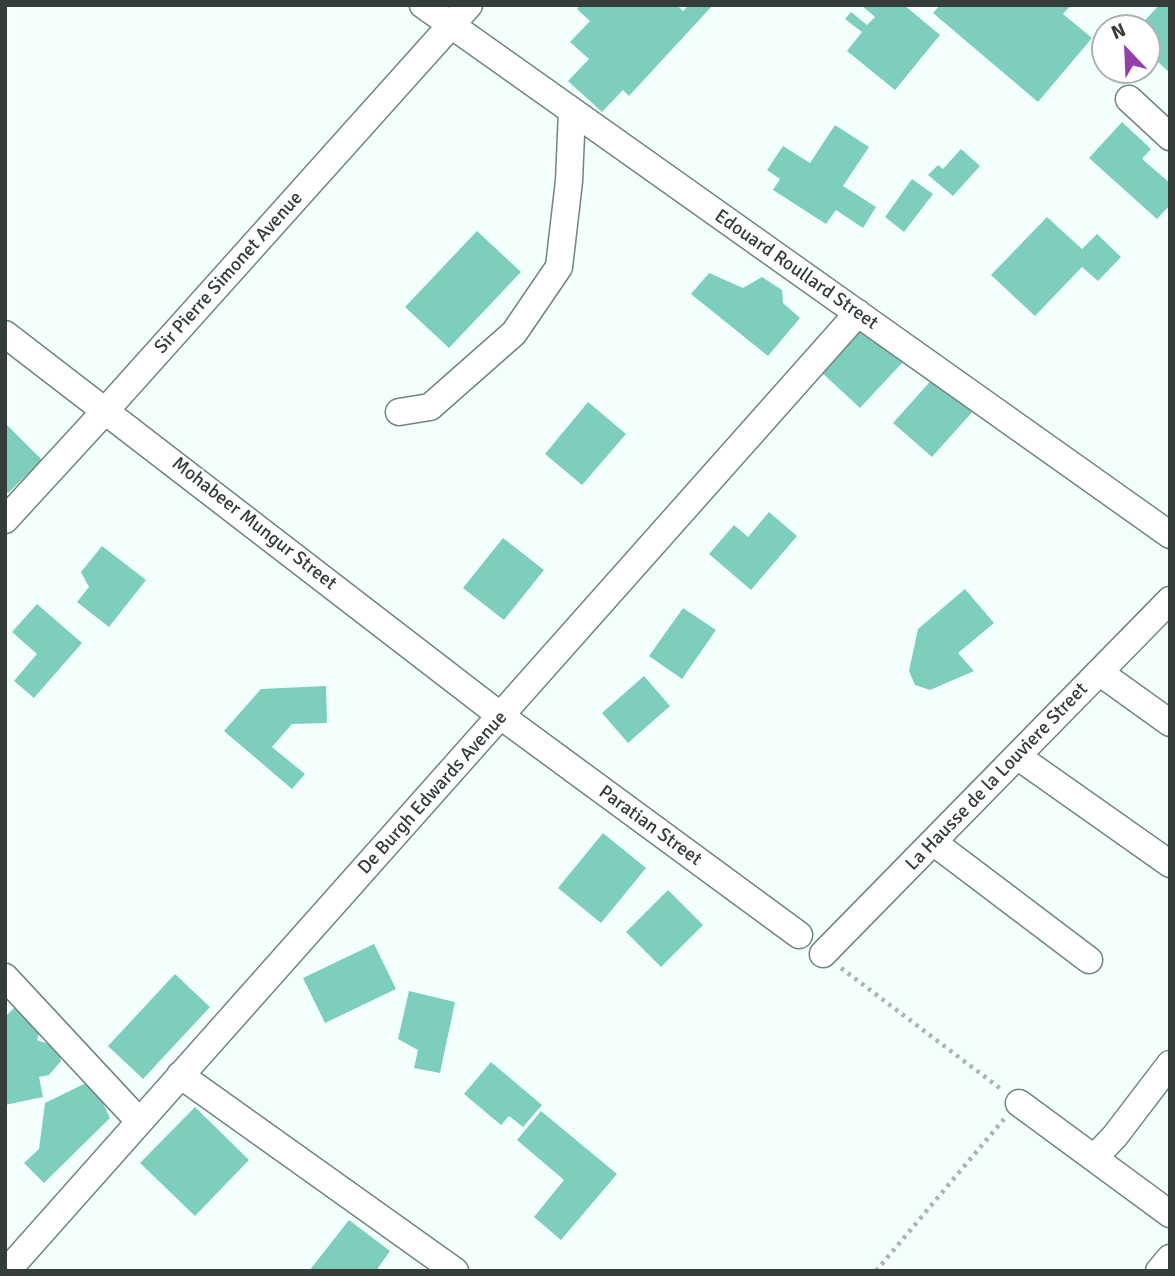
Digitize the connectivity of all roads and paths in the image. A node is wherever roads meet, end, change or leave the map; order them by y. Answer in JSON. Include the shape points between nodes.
{"nodes":[{"id":1,"x":424,"y":5,"type":"edge"},
{"id":2,"x":468,"y":5,"type":"edge"},
{"id":3,"x":451,"y":25,"type":"junction"},
{"id":4,"x":1129,"y":99,"type":"dead end"},
{"id":5,"x":572,"y":111,"type":"junction"},
{"id":6,"x":1170,"y":137,"type":"edge"},
{"id":7,"x":858,"y":313,"type":"junction"},
{"id":8,"x":5,"y":334,"type":"edge"},
{"id":9,"x":107,"y":410,"type":"junction"},
{"id":10,"x":399,"y":412,"type":"dead end"},
{"id":11,"x":5,"y":520,"type":"edge"},
{"id":12,"x":1170,"y":535,"type":"edge"},
{"id":13,"x":1170,"y":600,"type":"edge"},
{"id":14,"x":1099,"y":673,"type":"junction"},
{"id":15,"x":501,"y":716,"type":"junction"},
{"id":16,"x":1170,"y":723,"type":"edge"},
{"id":17,"x":1017,"y":756,"type":"junction"},
{"id":18,"x":933,"y":842,"type":"junction"},
{"id":19,"x":1170,"y":864,"type":"edge"},
{"id":20,"x":799,"y":935,"type":"dead end"},
{"id":21,"x":823,"y":954,"type":"joint"},
{"id":22,"x":1089,"y":960,"type":"dead end"},
{"id":23,"x":5,"y":977,"type":"edge"},
{"id":24,"x":1170,"y":1064,"type":"edge"},
{"id":25,"x":180,"y":1075,"type":"junction"},
{"id":26,"x":1018,"y":1103,"type":"junction"},
{"id":27,"x":139,"y":1121,"type":"junction"},
{"id":28,"x":1095,"y":1157,"type":"junction"},
{"id":29,"x":1170,"y":1214,"type":"edge"},
{"id":30,"x":1170,"y":1258,"type":"edge"},
{"id":31,"x":7,"y":1271,"type":"edge"},
{"id":32,"x":455,"y":1271,"type":"edge"},
{"id":33,"x":876,"y":1271,"type":"edge"},
{"id":34,"x":1159,"y":1271,"type":"edge"}],
"edges":[{"from":1,"to":3,"type":"street","name":"Edouard Roullard Street"},
{"from":2,"to":3,"type":"street","name":"Sir Pierre Simonet Avenue"},
{"from":3,"to":5,"type":"street","name":"Edouard Roullard Street"},
{"from":3,"to":9,"type":"street","name":"Sir Pierre Simonet Avenue"},
{"from":4,"to":6,"type":"street"},
{"from":5,"to":7,"type":"street","name":"Edouard Roullard Street"},
{"from":5,"to":10,"type":"street","via":[[559,267],[514,333],[430,407]]},
{"from":7,"to":12,"type":"street","name":"Edouard Roullard Street"},
{"from":7,"to":15,"type":"street","name":"De Burgh Edwards Avenue"},
{"from":8,"to":9,"type":"street","name":"Mohabeer Mungur Street"},
{"from":9,"to":11,"type":"street","name":"Sir Pierre Simonet Avenue"},
{"from":9,"to":15,"type":"street","name":"Mohabeer Mungur Street"},
{"from":13,"to":14,"type":"street","name":"La Hausse de la Louviere Street"},
{"from":14,"to":16,"type":"street"},
{"from":14,"to":17,"type":"street","name":"La Hausse de la Louviere Street"},
{"from":15,"to":20,"type":"street","name":"Paratian Street"},
{"from":15,"to":25,"type":"street","name":"De Burgh Edwards Avenue"},
{"from":17,"to":18,"type":"street","name":"La Hausse de la Louviere Street"},
{"from":17,"to":19,"type":"street"},
{"from":18,"to":21,"type":"street","name":"La Hausse de la Louviere Street"},
{"from":18,"to":22,"type":"street"},
{"from":21,"to":26,"type":"path"},
{"from":23,"to":27,"type":"street"},
{"from":24,"to":28,"type":"street"},
{"from":25,"to":27,"type":"street","name":"De Burgh Edwards Avenue"},
{"from":25,"to":32,"type":"street"},
{"from":26,"to":28,"type":"street"},
{"from":26,"to":33,"type":"path"},
{"from":27,"to":31,"type":"street","name":"De Burgh Edwards Avenue"},
{"from":28,"to":29,"type":"street"},
{"from":30,"to":34,"type":"street"}]}
